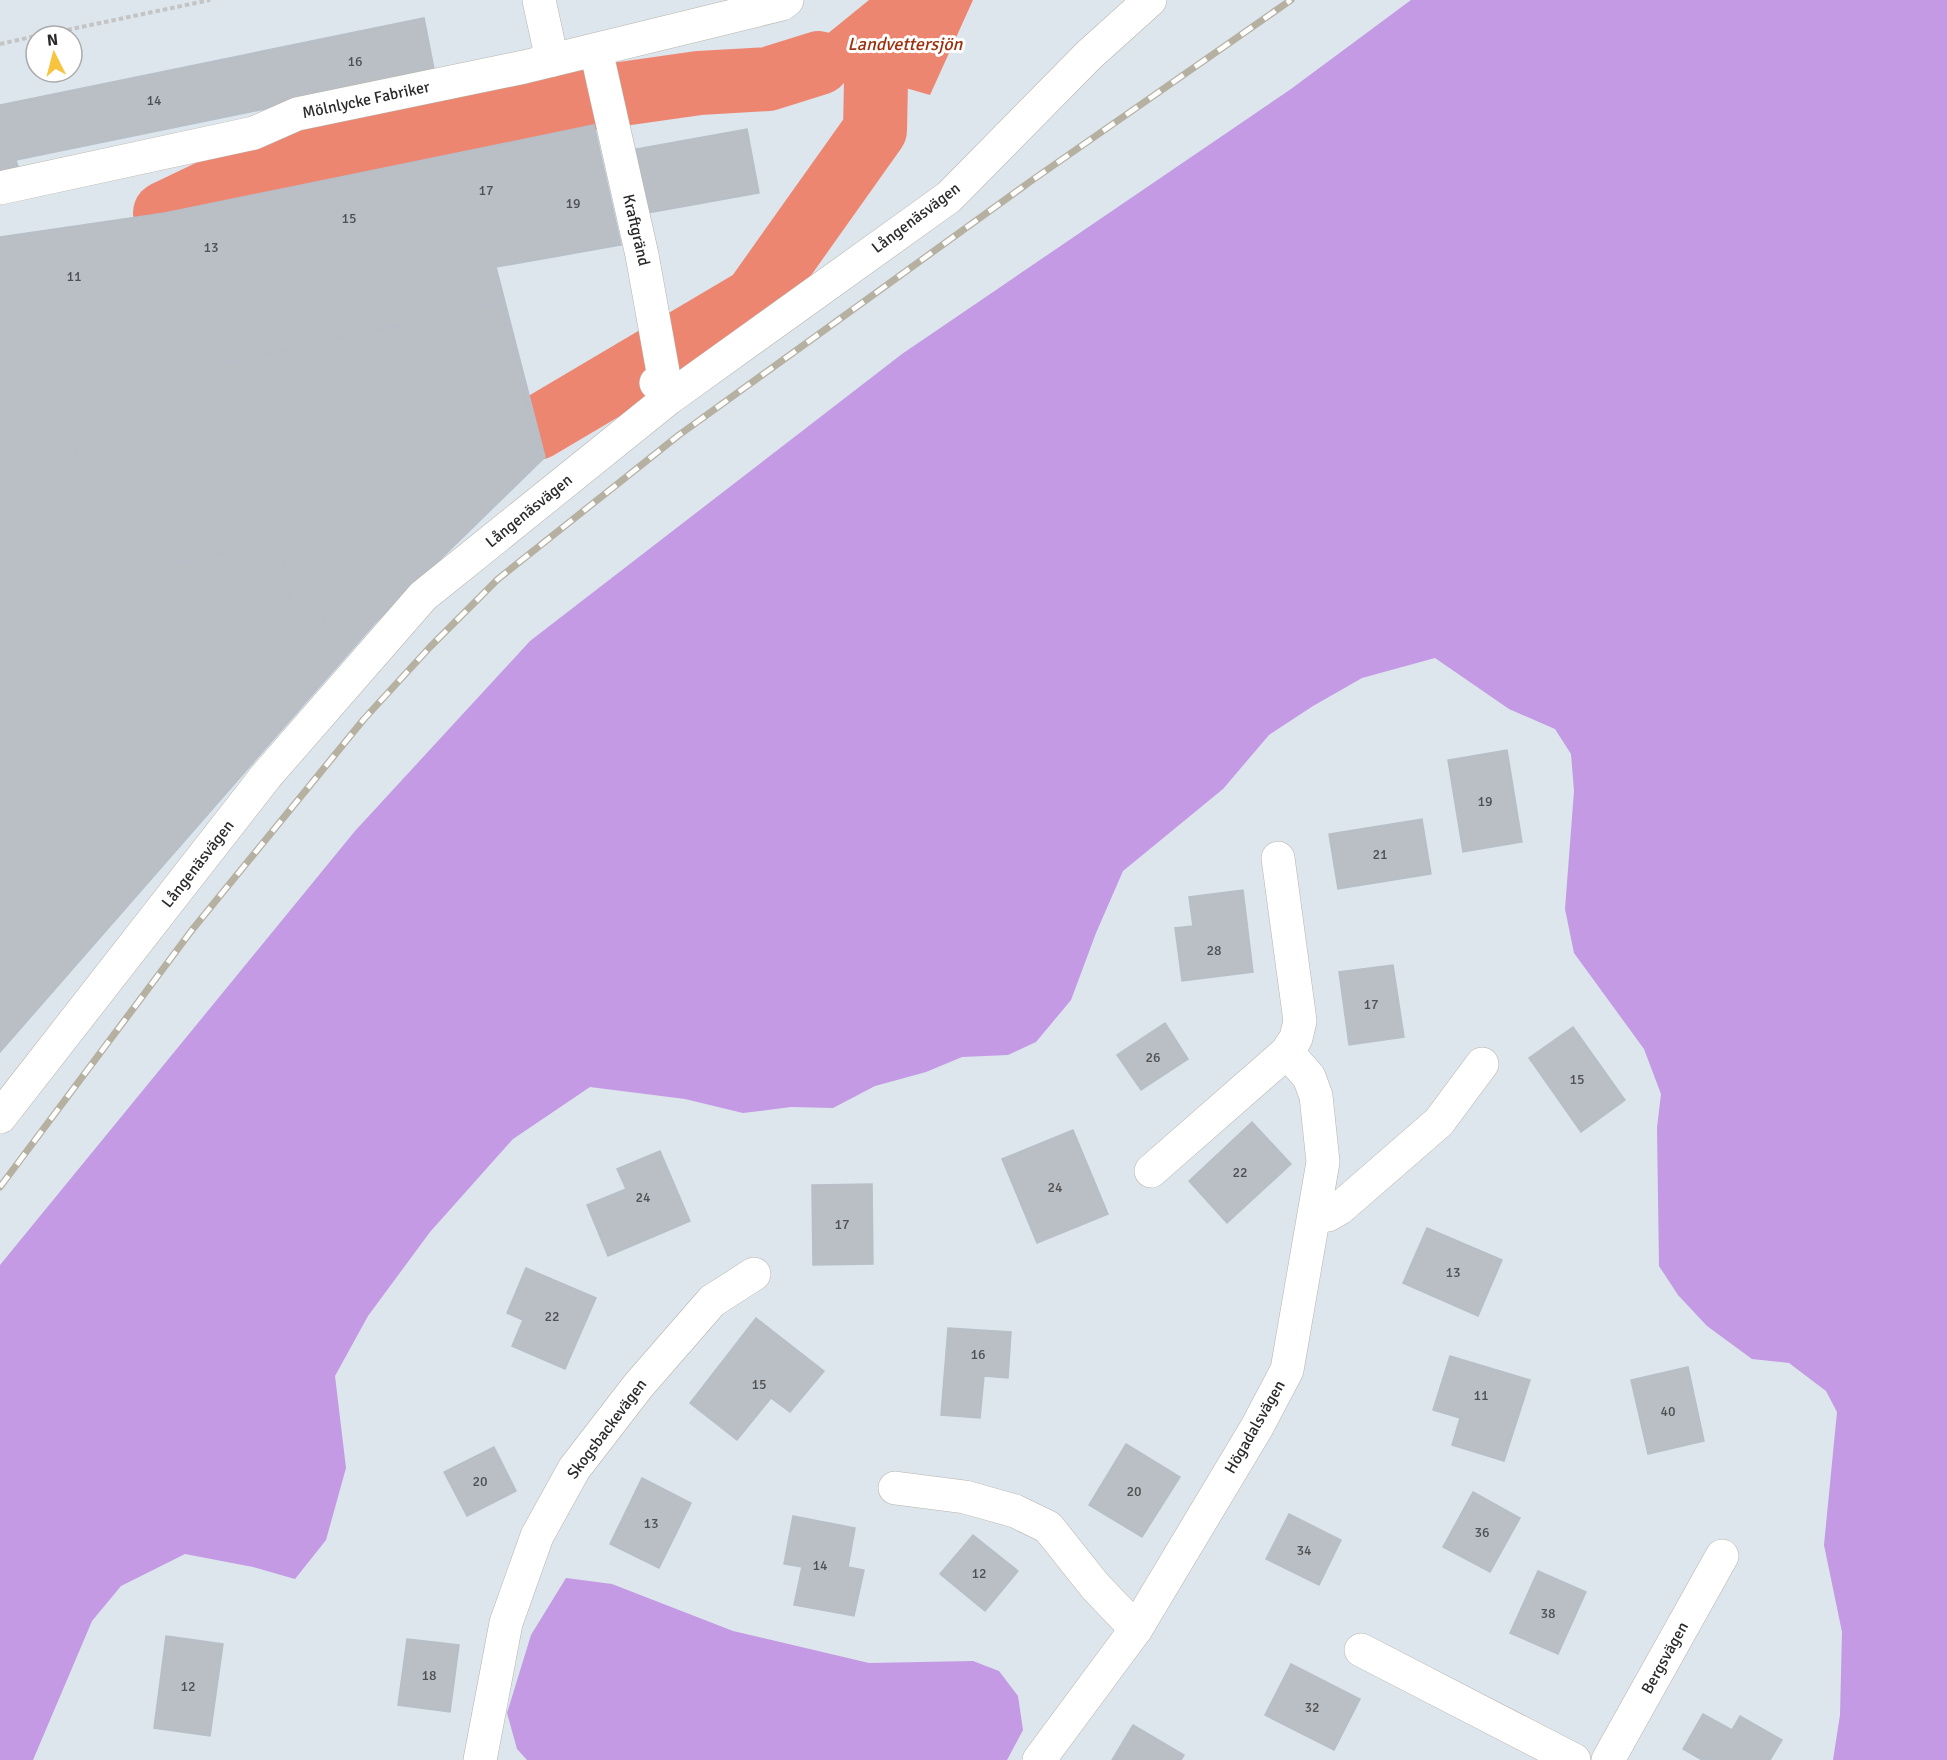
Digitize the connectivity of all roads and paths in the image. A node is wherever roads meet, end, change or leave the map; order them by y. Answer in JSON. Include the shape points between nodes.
{"nodes":[{"id":1,"x":210,"y":0,"type":"edge"},
{"id":2,"x":539,"y":0,"type":"edge"},
{"id":3,"x":787,"y":0,"type":"edge"},
{"id":4,"x":1150,"y":0,"type":"edge"},
{"id":5,"x":84,"y":26,"type":"edge"},
{"id":6,"x":24,"y":39,"type":"edge"},
{"id":7,"x":0,"y":44,"type":"edge"},
{"id":8,"x":552,"y":60,"type":"junction"},
{"id":9,"x":599,"y":63,"type":"junction"},
{"id":10,"x":0,"y":188,"type":"edge"},
{"id":11,"x":663,"y":384,"type":"junction"},
{"id":12,"x":1278,"y":858,"type":"dead end"},
{"id":13,"x":1287,"y":1052,"type":"junction"},
{"id":14,"x":1482,"y":1064,"type":"dead end"},
{"id":15,"x":0,"y":1117,"type":"edge"},
{"id":16,"x":1150,"y":1171,"type":"dead end"},
{"id":17,"x":1315,"y":1216,"type":"junction"},
{"id":18,"x":754,"y":1274,"type":"dead end"},
{"id":19,"x":895,"y":1488,"type":"dead end"},
{"id":20,"x":1722,"y":1556,"type":"dead end"},
{"id":21,"x":1136,"y":1629,"type":"junction"},
{"id":22,"x":1361,"y":1650,"type":"dead end"},
{"id":23,"x":480,"y":1760,"type":"edge"},
{"id":24,"x":1039,"y":1760,"type":"edge"},
{"id":25,"x":1574,"y":1760,"type":"edge"},
{"id":26,"x":1608,"y":1760,"type":"edge"}],
"edges":[{"from":1,"to":5,"type":"path"},
{"from":2,"to":8,"type":"street"},
{"from":3,"to":9,"type":"street","name":"Mölnlycke Fabriker"},
{"from":4,"to":11,"type":"street","name":"Långenäsvägen","via":[[950,197]]},
{"from":6,"to":7,"type":"path"},
{"from":8,"to":9,"type":"street","name":"Mölnlycke Fabriker"},
{"from":8,"to":10,"type":"street","name":"Mölnlycke Fabriker","via":[[297,114],[254,133]]},
{"from":9,"to":11,"type":"street","name":"Kraftgränd","via":[[642,255]]},
{"from":11,"to":15,"type":"street","name":"Långenäsvägen","via":[[423,596],[266,777]]},
{"from":12,"to":13,"type":"street","via":[[1300,1021]]},
{"from":13,"to":16,"type":"street"},
{"from":13,"to":17,"type":"street","name":"Högadalsvägen","via":[[1309,1077],[1321,1120],[1323,1162]]},
{"from":14,"to":17,"type":"street","via":[[1439,1122],[1405,1154],[1340,1208],[1328,1215]]},
{"from":17,"to":21,"type":"street","name":"Högadalsvägen","via":[[1287,1370]]},
{"from":18,"to":23,"type":"street","name":"Skogsbackevägen","via":[[712,1301],[638,1386],[574,1469],[537,1536],[506,1623]]},
{"from":19,"to":21,"type":"street","via":[[965,1497],[1015,1510],[1048,1527]]},
{"from":20,"to":26,"type":"street","name":"Bergsvägen"},
{"from":21,"to":24,"type":"street","name":"Högadalsvägen"},
{"from":22,"to":25,"type":"street"}]}
